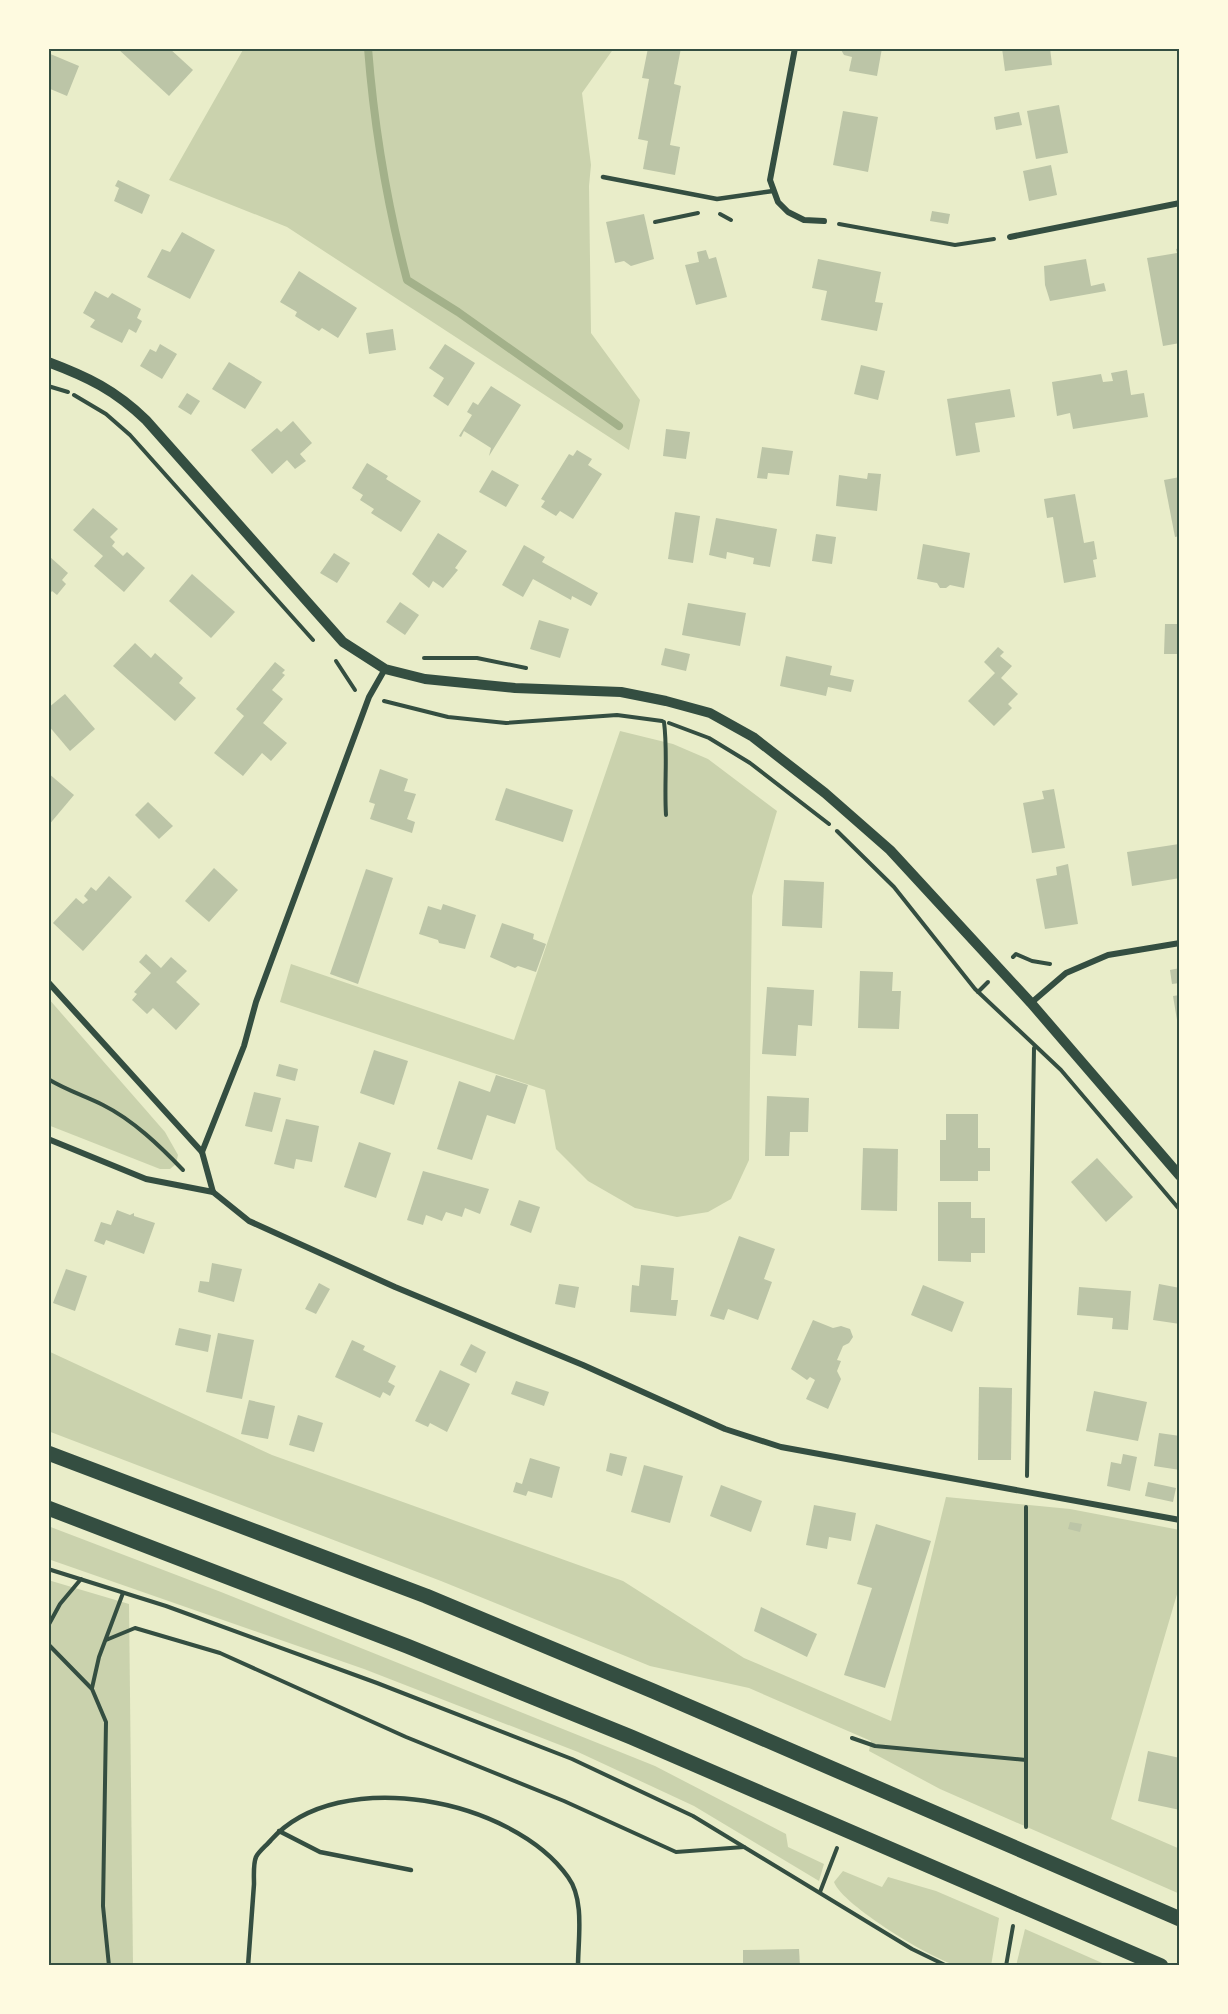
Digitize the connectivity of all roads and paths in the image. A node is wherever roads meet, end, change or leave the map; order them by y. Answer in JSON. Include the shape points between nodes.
{"nodes":[{"id":1,"x":795,"y":48,"type":"edge"},
{"id":2,"x":603,"y":177,"type":"dead end"},
{"id":3,"x":772,"y":191,"type":"junction"},
{"id":4,"x":1180,"y":203,"type":"edge"},
{"id":5,"x":705,"y":212,"type":"dead end"},
{"id":6,"x":716,"y":212,"type":"dead end"},
{"id":7,"x":731,"y":220,"type":"dead end"},
{"id":8,"x":824,"y":221,"type":"joint"},
{"id":9,"x":655,"y":222,"type":"dead end"},
{"id":10,"x":1010,"y":237,"type":"joint"},
{"id":11,"x":48,"y":362,"type":"edge"},
{"id":12,"x":48,"y":386,"type":"edge"},
{"id":13,"x":315,"y":641,"type":"dead end"},
{"id":14,"x":344,"y":642,"type":"junction"},
{"id":15,"x":419,"y":658,"type":"dead end"},
{"id":16,"x":385,"y":669,"type":"junction"},
{"id":17,"x":532,"y":669,"type":"dead end"},
{"id":18,"x":621,"y":692,"type":"junction"},
{"id":19,"x":369,"y":697,"type":"junction"},
{"id":20,"x":622,"y":716,"type":"junction"},
{"id":21,"x":664,"y":722,"type":"junction"},
{"id":22,"x":666,"y":814,"type":"dead end"},
{"id":23,"x":1180,"y":943,"type":"edge"},
{"id":24,"x":48,"y":982,"type":"edge"},
{"id":25,"x":1031,"y":1003,"type":"junction"},
{"id":26,"x":1034,"y":1048,"type":"junction"},
{"id":27,"x":48,"y":1079,"type":"edge"},
{"id":28,"x":48,"y":1139,"type":"edge"},
{"id":29,"x":202,"y":1152,"type":"junction"},
{"id":30,"x":1180,"y":1176,"type":"edge"},
{"id":31,"x":200,"y":1189,"type":"junction"},
{"id":32,"x":213,"y":1192,"type":"junction"},
{"id":33,"x":1180,"y":1210,"type":"edge"},
{"id":34,"x":48,"y":1453,"type":"edge"},
{"id":35,"x":1026,"y":1491,"type":"junction"},
{"id":36,"x":48,"y":1508,"type":"edge"},
{"id":37,"x":1180,"y":1520,"type":"edge"},
{"id":38,"x":48,"y":1569,"type":"edge"},
{"id":39,"x":81,"y":1579,"type":"junction"},
{"id":40,"x":123,"y":1593,"type":"junction"},
{"id":41,"x":48,"y":1626,"type":"edge"},
{"id":42,"x":106,"y":1640,"type":"junction"},
{"id":43,"x":48,"y":1644,"type":"edge"},
{"id":44,"x":92,"y":1689,"type":"junction"},
{"id":45,"x":852,"y":1738,"type":"dead end"},
{"id":46,"x":1026,"y":1760,"type":"junction"},
{"id":47,"x":1026,"y":1827,"type":"dead end"},
{"id":48,"x":279,"y":1831,"type":"junction"},
{"id":49,"x":744,"y":1847,"type":"junction"},
{"id":50,"x":832,"y":1861,"type":"dead end"},
{"id":51,"x":411,"y":1870,"type":"dead end"},
{"id":52,"x":820,"y":1892,"type":"junction"},
{"id":53,"x":1180,"y":1919,"type":"edge"},
{"id":54,"x":1013,"y":1926,"type":"dead end"},
{"id":55,"x":109,"y":1966,"type":"edge"},
{"id":56,"x":248,"y":1966,"type":"edge"},
{"id":57,"x":578,"y":1966,"type":"edge"},
{"id":58,"x":947,"y":1966,"type":"edge"},
{"id":59,"x":1006,"y":1966,"type":"edge"},
{"id":60,"x":1161,"y":1966,"type":"edge"}],
"edges":[{"from":1,"to":3,"type":"street","via":[[771,174]]},
{"from":2,"to":3,"type":"lane","via":[[717,199]]},
{"from":3,"to":8,"type":"street","via":[[788,212],[804,220]]},
{"from":4,"to":10,"type":"street"},
{"from":5,"to":9,"type":"path"},
{"from":6,"to":7,"type":"path"},
{"from":8,"to":10,"type":"path","via":[[955,245]]},
{"from":11,"to":14,"type":"street","via":[[89,377],[122,397]]},
{"from":12,"to":13,"type":"path","via":[[71,393],[106,414],[130,435]]},
{"from":14,"to":16,"type":"street"},
{"from":14,"to":19,"type":"path","via":[[332,656],[352,688]]},
{"from":15,"to":17,"type":"path","via":[[477,658]]},
{"from":16,"to":18,"type":"street","via":[[424,679],[515,688]]},
{"from":16,"to":19,"type":"street"},
{"from":18,"to":20,"type":"path"},
{"from":18,"to":25,"type":"street","via":[[710,713],[753,737],[891,850]]},
{"from":19,"to":20,"type":"path","via":[[448,717],[506,723]]},
{"from":19,"to":29,"type":"street"},
{"from":20,"to":21,"type":"path"},
{"from":21,"to":22,"type":"path","via":[[668,751],[664,782]]},
{"from":21,"to":26,"type":"path","via":[[710,738],[750,763],[832,826],[894,887],[975,989]]},
{"from":23,"to":25,"type":"street","via":[[1108,955],[1066,973]]},
{"from":24,"to":29,"type":"street"},
{"from":25,"to":30,"type":"street"},
{"from":26,"to":33,"type":"path","via":[[1061,1070]]},
{"from":26,"to":35,"type":"path"},
{"from":27,"to":31,"type":"path","via":[[137,1127]]},
{"from":28,"to":31,"type":"street","via":[[146,1179]]},
{"from":29,"to":32,"type":"street"},
{"from":31,"to":32,"type":"street"},
{"from":32,"to":35,"type":"street","via":[[249,1221],[725,1429],[781,1447]]},
{"from":34,"to":53,"type":"main road","via":[[426,1596]]},
{"from":35,"to":37,"type":"street"},
{"from":35,"to":46,"type":"path"},
{"from":36,"to":60,"type":"main road","via":[[631,1737]]},
{"from":38,"to":39,"type":"path"},
{"from":39,"to":40,"type":"path"},
{"from":39,"to":41,"type":"path"},
{"from":40,"to":42,"type":"path"},
{"from":40,"to":49,"type":"path","via":[[377,1683],[572,1759],[693,1816]]},
{"from":42,"to":44,"type":"path"},
{"from":42,"to":49,"type":"path","via":[[135,1628],[220,1653],[676,1852]]},
{"from":43,"to":44,"type":"path"},
{"from":44,"to":55,"type":"path","via":[[106,1722],[103,1906]]},
{"from":45,"to":46,"type":"path","via":[[875,1746]]},
{"from":46,"to":47,"type":"path"},
{"from":48,"to":51,"type":"lane","via":[[320,1852]]},
{"from":48,"to":56,"type":"lane","via":[[255,1858]]},
{"from":48,"to":57,"type":"lane","via":[[318,1808],[367,1798],[410,1797],[506,1826],[538,1848],[570,1878],[578,1898]]},
{"from":49,"to":52,"type":"path"},
{"from":50,"to":52,"type":"path"},
{"from":52,"to":58,"type":"path"},
{"from":54,"to":59,"type":"path"}]}
